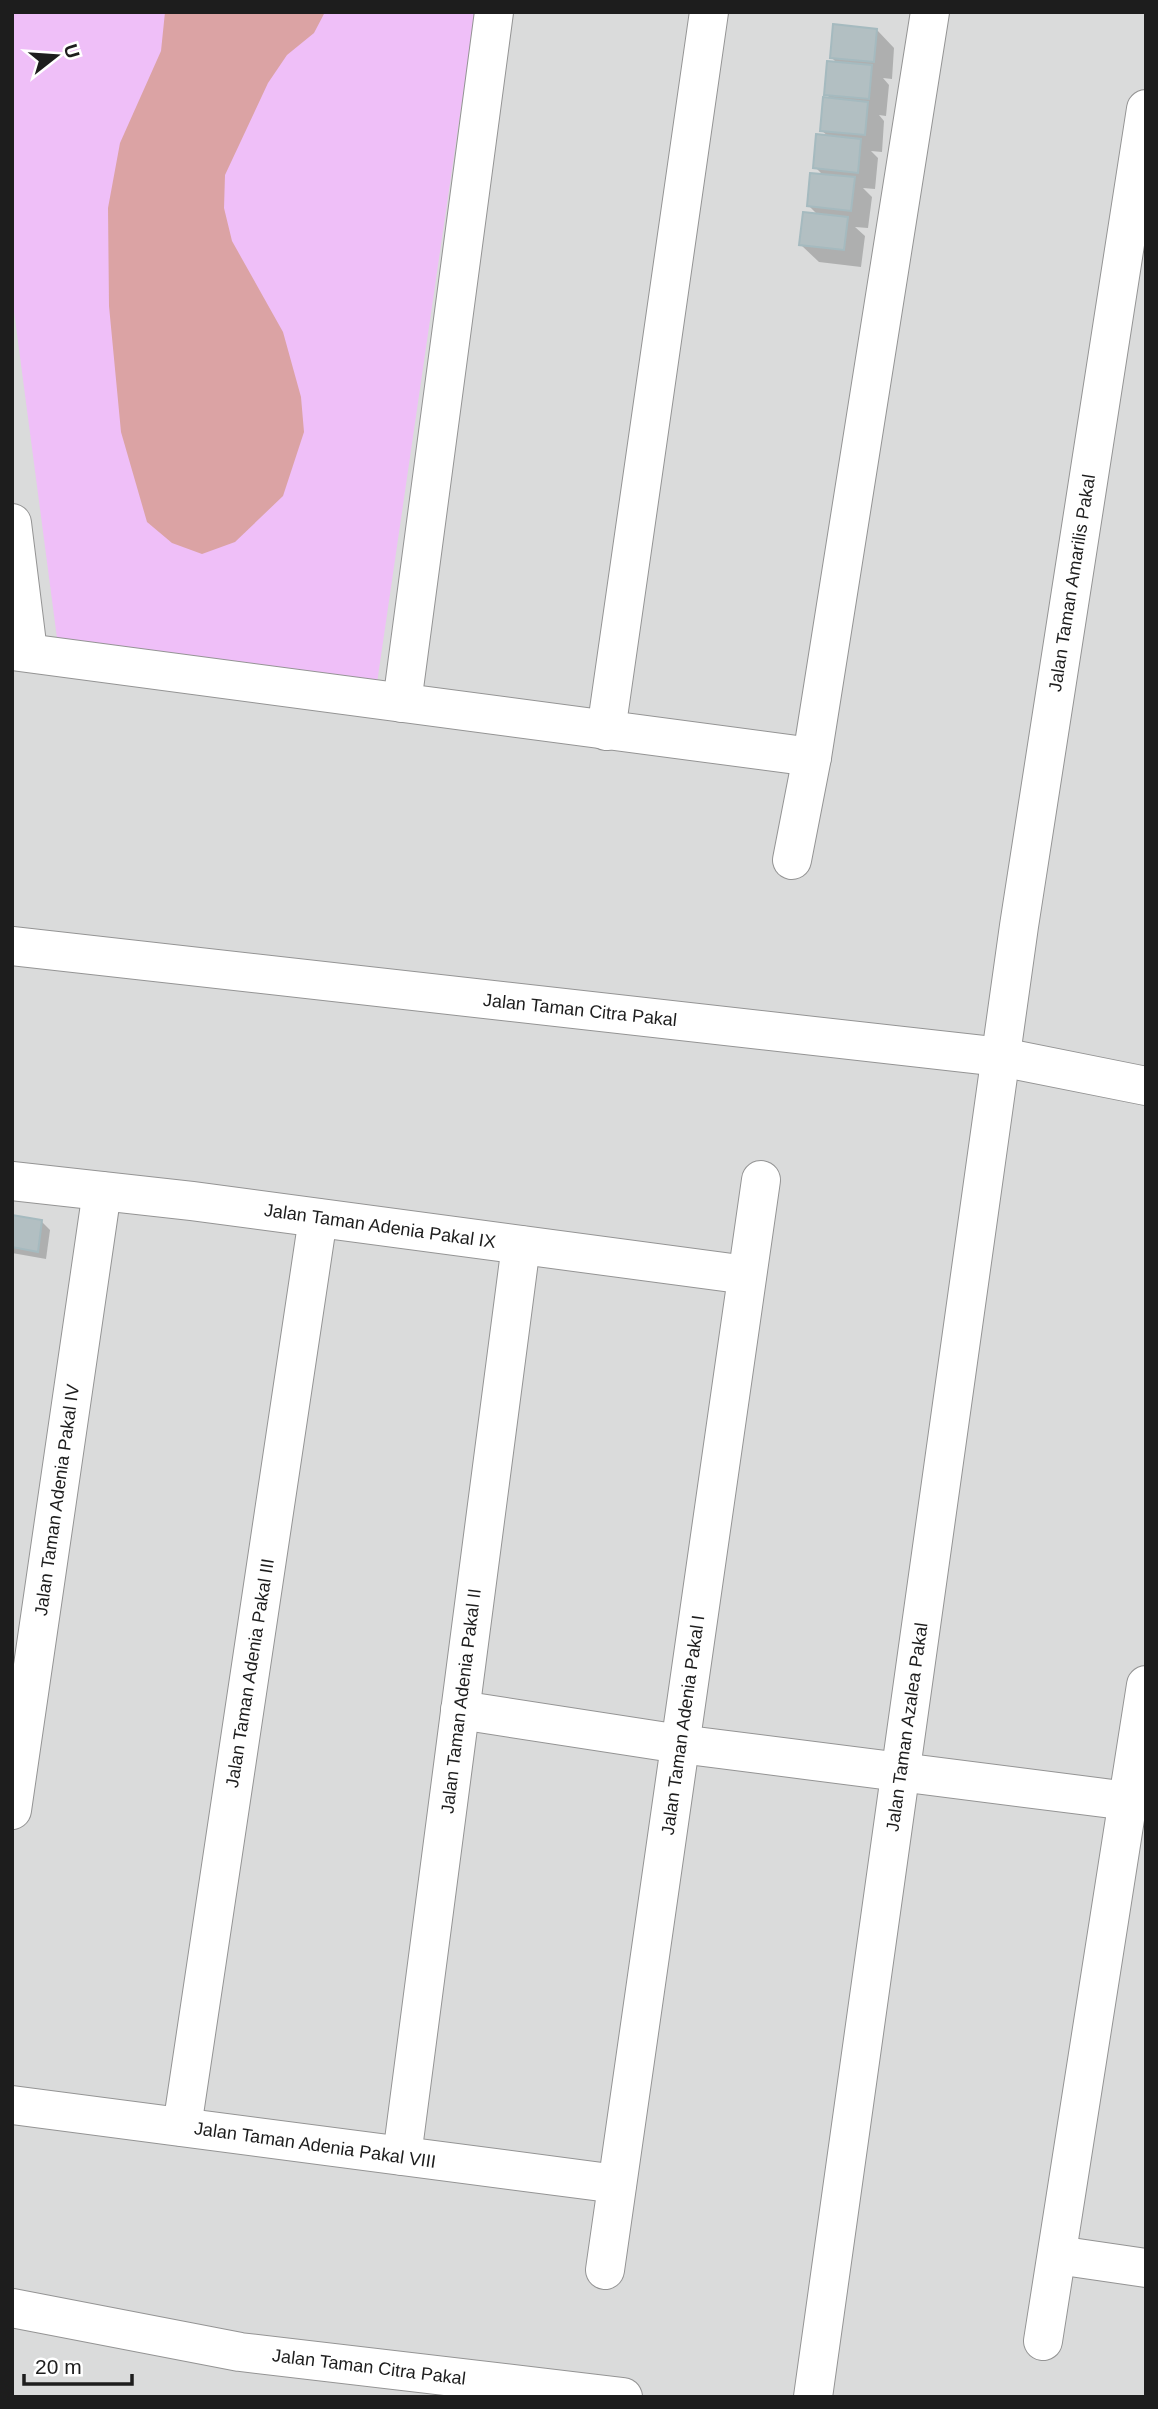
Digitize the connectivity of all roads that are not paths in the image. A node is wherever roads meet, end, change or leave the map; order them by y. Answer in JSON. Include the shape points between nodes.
{"nodes":[{"id":1,"x":494,"y":12,"type":"edge"},
{"id":2,"x":709,"y":12,"type":"edge"},
{"id":3,"x":930,"y":12,"type":"edge"},
{"id":4,"x":1146,"y":109,"type":"edge"},
{"id":5,"x":12,"y":523,"type":"edge"},
{"id":6,"x":20,"y":651,"type":"edge"},
{"id":7,"x":402,"y":703,"type":"junction"},
{"id":8,"x":606,"y":731,"type":"junction"},
{"id":9,"x":812,"y":757,"type":"junction"},
{"id":10,"x":792,"y":860,"type":"dead end"},
{"id":11,"x":12,"y":946,"type":"edge"},
{"id":12,"x":1001,"y":1057,"type":"junction"},
{"id":13,"x":1146,"y":1086,"type":"edge"},
{"id":14,"x":761,"y":1180,"type":"dead end"},
{"id":15,"x":12,"y":1181,"type":"edge"},
{"id":16,"x":102,"y":1191,"type":"junction"},
{"id":17,"x":318,"y":1218,"type":"junction"},
{"id":18,"x":521,"y":1245,"type":"junction"},
{"id":19,"x":747,"y":1275,"type":"junction"},
{"id":20,"x":1146,"y":1685,"type":"edge"},
{"id":21,"x":460,"y":1710,"type":"junction"},
{"id":22,"x":680,"y":1744,"type":"junction"},
{"id":23,"x":901,"y":1772,"type":"junction"},
{"id":24,"x":1128,"y":1801,"type":"junction"},
{"id":25,"x":12,"y":1810,"type":"edge"},
{"id":26,"x":12,"y":2105,"type":"edge"},
{"id":27,"x":182,"y":2127,"type":"junction"},
{"id":28,"x":402,"y":2156,"type":"junction"},
{"id":29,"x":617,"y":2185,"type":"junction"},
{"id":30,"x":1057,"y":2255,"type":"junction"},
{"id":31,"x":1146,"y":2268,"type":"edge"},
{"id":32,"x":604,"y":2270,"type":"dead end"},
{"id":33,"x":12,"y":2308,"type":"edge"},
{"id":34,"x":1043,"y":2341,"type":"dead end"},
{"id":35,"x":623,"y":2397,"type":"edge"},
{"id":36,"x":813,"y":2397,"type":"edge"}],
"edges":[{"from":1,"to":7,"type":"street"},
{"from":2,"to":8,"type":"street"},
{"from":3,"to":9,"type":"street"},
{"from":4,"to":12,"type":"street","name":"Jalan Taman Amarilis Pakal"},
{"from":5,"to":6,"type":"street"},
{"from":6,"to":7,"type":"street"},
{"from":7,"to":8,"type":"street"},
{"from":8,"to":9,"type":"street"},
{"from":9,"to":10,"type":"street"},
{"from":11,"to":12,"type":"street","name":"Jalan Taman Citra Pakal"},
{"from":12,"to":13,"type":"street","name":"Jalan Taman Citra Pakal"},
{"from":12,"to":23,"type":"street","name":"Jalan Taman Azalea Pakal"},
{"from":14,"to":19,"type":"street","name":"Jalan Taman Adenia Pakal I"},
{"from":15,"to":16,"type":"street","name":"Jalan Taman Adenia Pakal IX"},
{"from":16,"to":17,"type":"street","name":"Jalan Taman Adenia Pakal IX"},
{"from":16,"to":25,"type":"street","name":"Jalan Taman Adenia Pakal IV"},
{"from":17,"to":18,"type":"street","name":"Jalan Taman Adenia Pakal IX"},
{"from":17,"to":27,"type":"street","name":"Jalan Taman Adenia Pakal III"},
{"from":18,"to":19,"type":"street","name":"Jalan Taman Adenia Pakal IX"},
{"from":18,"to":21,"type":"street","name":"Jalan Taman Adenia Pakal II"},
{"from":19,"to":22,"type":"street","name":"Jalan Taman Adenia Pakal I"},
{"from":20,"to":24,"type":"street"},
{"from":21,"to":22,"type":"street"},
{"from":21,"to":28,"type":"street","name":"Jalan Taman Adenia Pakal II"},
{"from":22,"to":23,"type":"street"},
{"from":22,"to":29,"type":"street","name":"Jalan Taman Adenia Pakal I"},
{"from":23,"to":24,"type":"street"},
{"from":23,"to":36,"type":"street","name":"Jalan Taman Azalea Pakal"},
{"from":24,"to":30,"type":"street"},
{"from":26,"to":27,"type":"street","name":"Jalan Taman Adenia Pakal VIII"},
{"from":27,"to":28,"type":"street","name":"Jalan Taman Adenia Pakal VIII"},
{"from":28,"to":29,"type":"street","name":"Jalan Taman Adenia Pakal VIII"},
{"from":29,"to":32,"type":"street","name":"Jalan Taman Adenia Pakal I"},
{"from":30,"to":31,"type":"street"},
{"from":30,"to":34,"type":"street"},
{"from":33,"to":35,"type":"street","name":"Jalan Taman Citra Pakal","via":[[240,2352]]}]}
